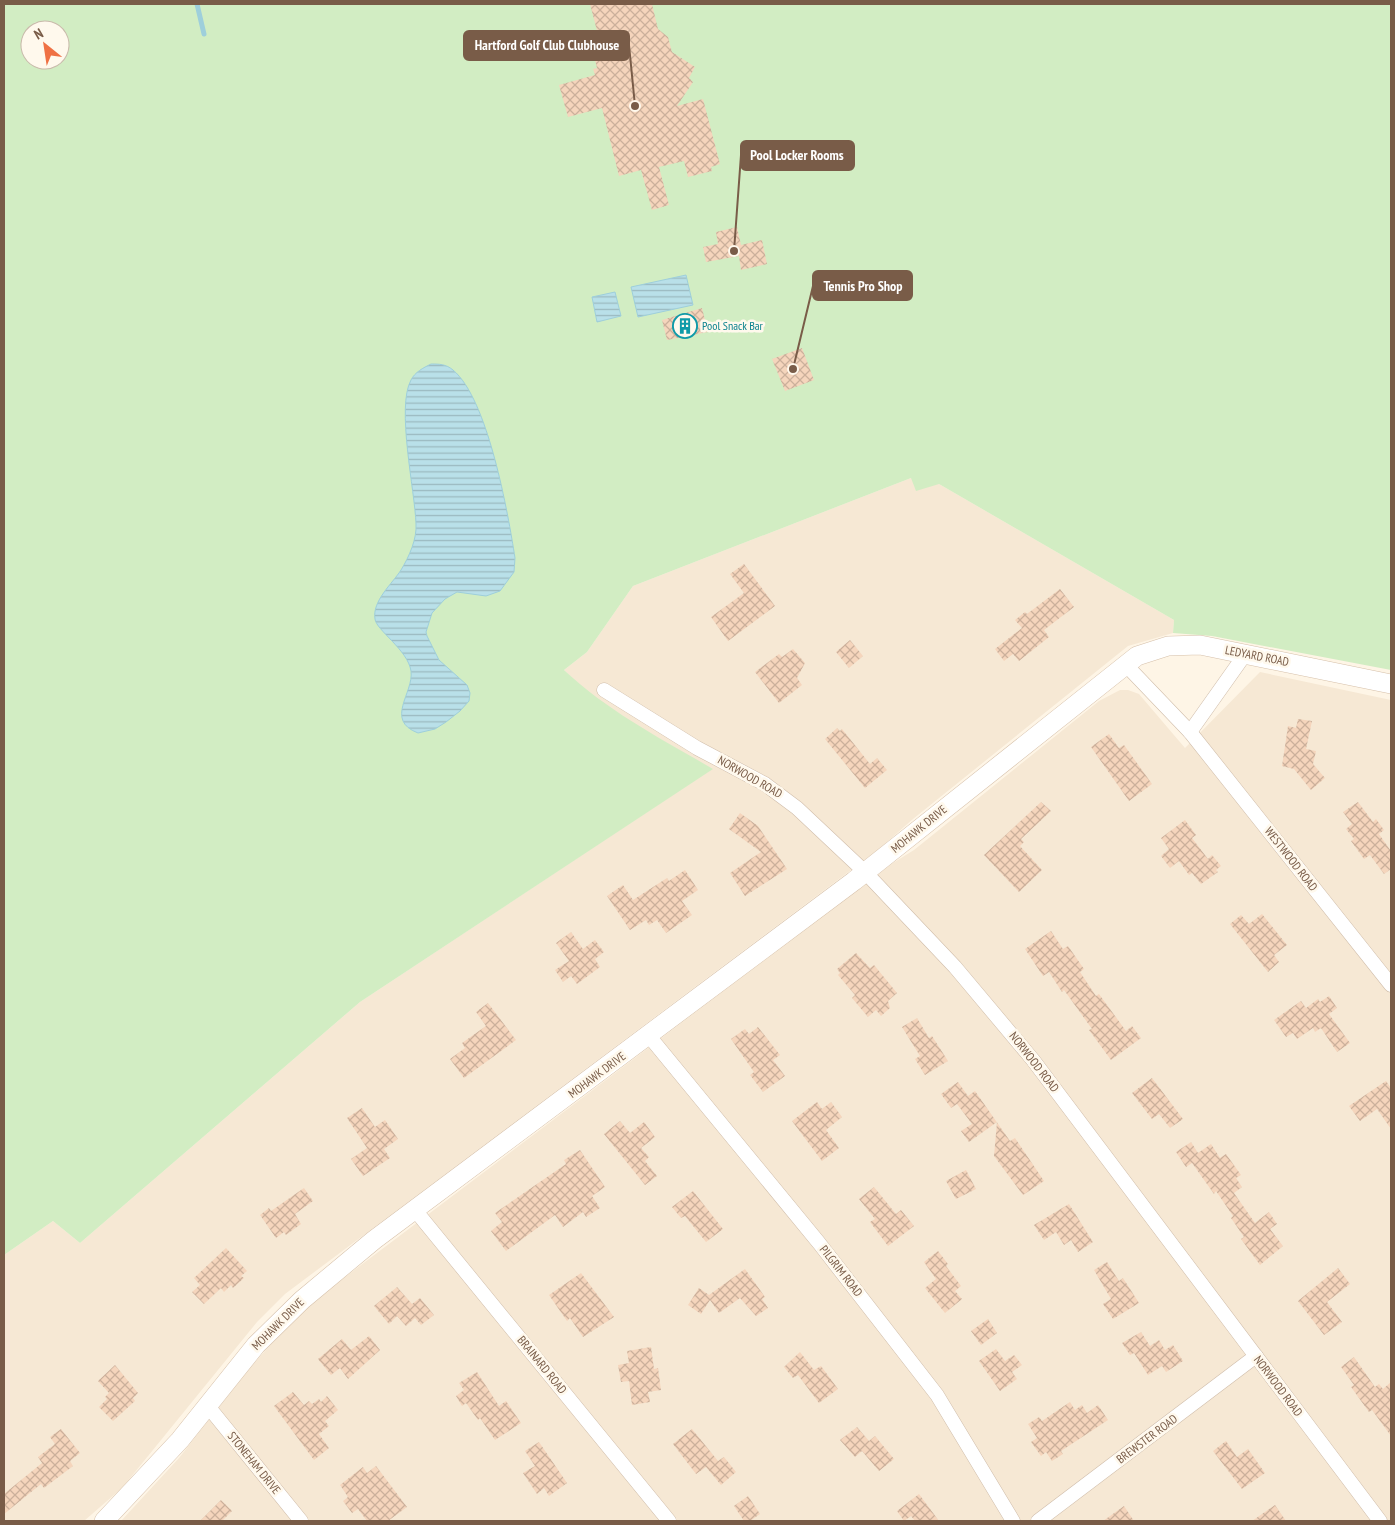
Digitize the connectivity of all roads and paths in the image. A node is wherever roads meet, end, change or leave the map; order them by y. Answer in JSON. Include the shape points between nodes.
{"nodes":[{"id":1,"x":1246,"y":653,"type":"junction"},
{"id":2,"x":1125,"y":664,"type":"junction"},
{"id":3,"x":1391,"y":684,"type":"edge"},
{"id":4,"x":604,"y":690,"type":"dead end"},
{"id":5,"x":1190,"y":732,"type":"junction"},
{"id":6,"x":865,"y":872,"type":"junction"},
{"id":7,"x":1391,"y":985,"type":"edge"},
{"id":8,"x":649,"y":1036,"type":"junction"},
{"id":9,"x":414,"y":1210,"type":"junction"},
{"id":10,"x":1256,"y":1356,"type":"junction"},
{"id":11,"x":207,"y":1405,"type":"junction"},
{"id":12,"x":104,"y":1521,"type":"edge"},
{"id":13,"x":301,"y":1521,"type":"edge"},
{"id":14,"x":669,"y":1521,"type":"edge"},
{"id":15,"x":1013,"y":1521,"type":"edge"},
{"id":16,"x":1038,"y":1521,"type":"edge"},
{"id":17,"x":1380,"y":1521,"type":"edge"}],
"edges":[{"from":1,"to":2,"type":"street","name":"LEDYARD ROAD","via":[[1182,644],[1158,648]]},
{"from":1,"to":3,"type":"street","name":"LEDYARD ROAD"},
{"from":1,"to":5,"type":"street"},
{"from":2,"to":5,"type":"street","name":"WESTWOOD ROAD"},
{"from":2,"to":6,"type":"street","name":"MOHAWK DRIVE"},
{"from":4,"to":6,"type":"street","name":"NORWOOD ROAD","via":[[784,797]]},
{"from":5,"to":7,"type":"street","name":"WESTWOOD ROAD"},
{"from":6,"to":8,"type":"street","name":"MOHAWK DRIVE"},
{"from":6,"to":10,"type":"street","name":"NORWOOD ROAD","via":[[955,966],[1034,1060]]},
{"from":8,"to":9,"type":"street","name":"MOHAWK DRIVE"},
{"from":8,"to":15,"type":"street","name":"PILGRIM ROAD","via":[[820,1243],[937,1395]]},
{"from":9,"to":11,"type":"street","name":"MOHAWK DRIVE","via":[[302,1300],[256,1345]]},
{"from":9,"to":14,"type":"street","name":"BRAINARD ROAD"},
{"from":10,"to":16,"type":"street","name":"BREWSTER ROAD"},
{"from":10,"to":17,"type":"street","name":"NORWOOD ROAD"},
{"from":11,"to":12,"type":"street","name":"MOHAWK DRIVE","via":[[180,1440]]},
{"from":11,"to":13,"type":"street","name":"STONEHAM DRIVE"}]}
